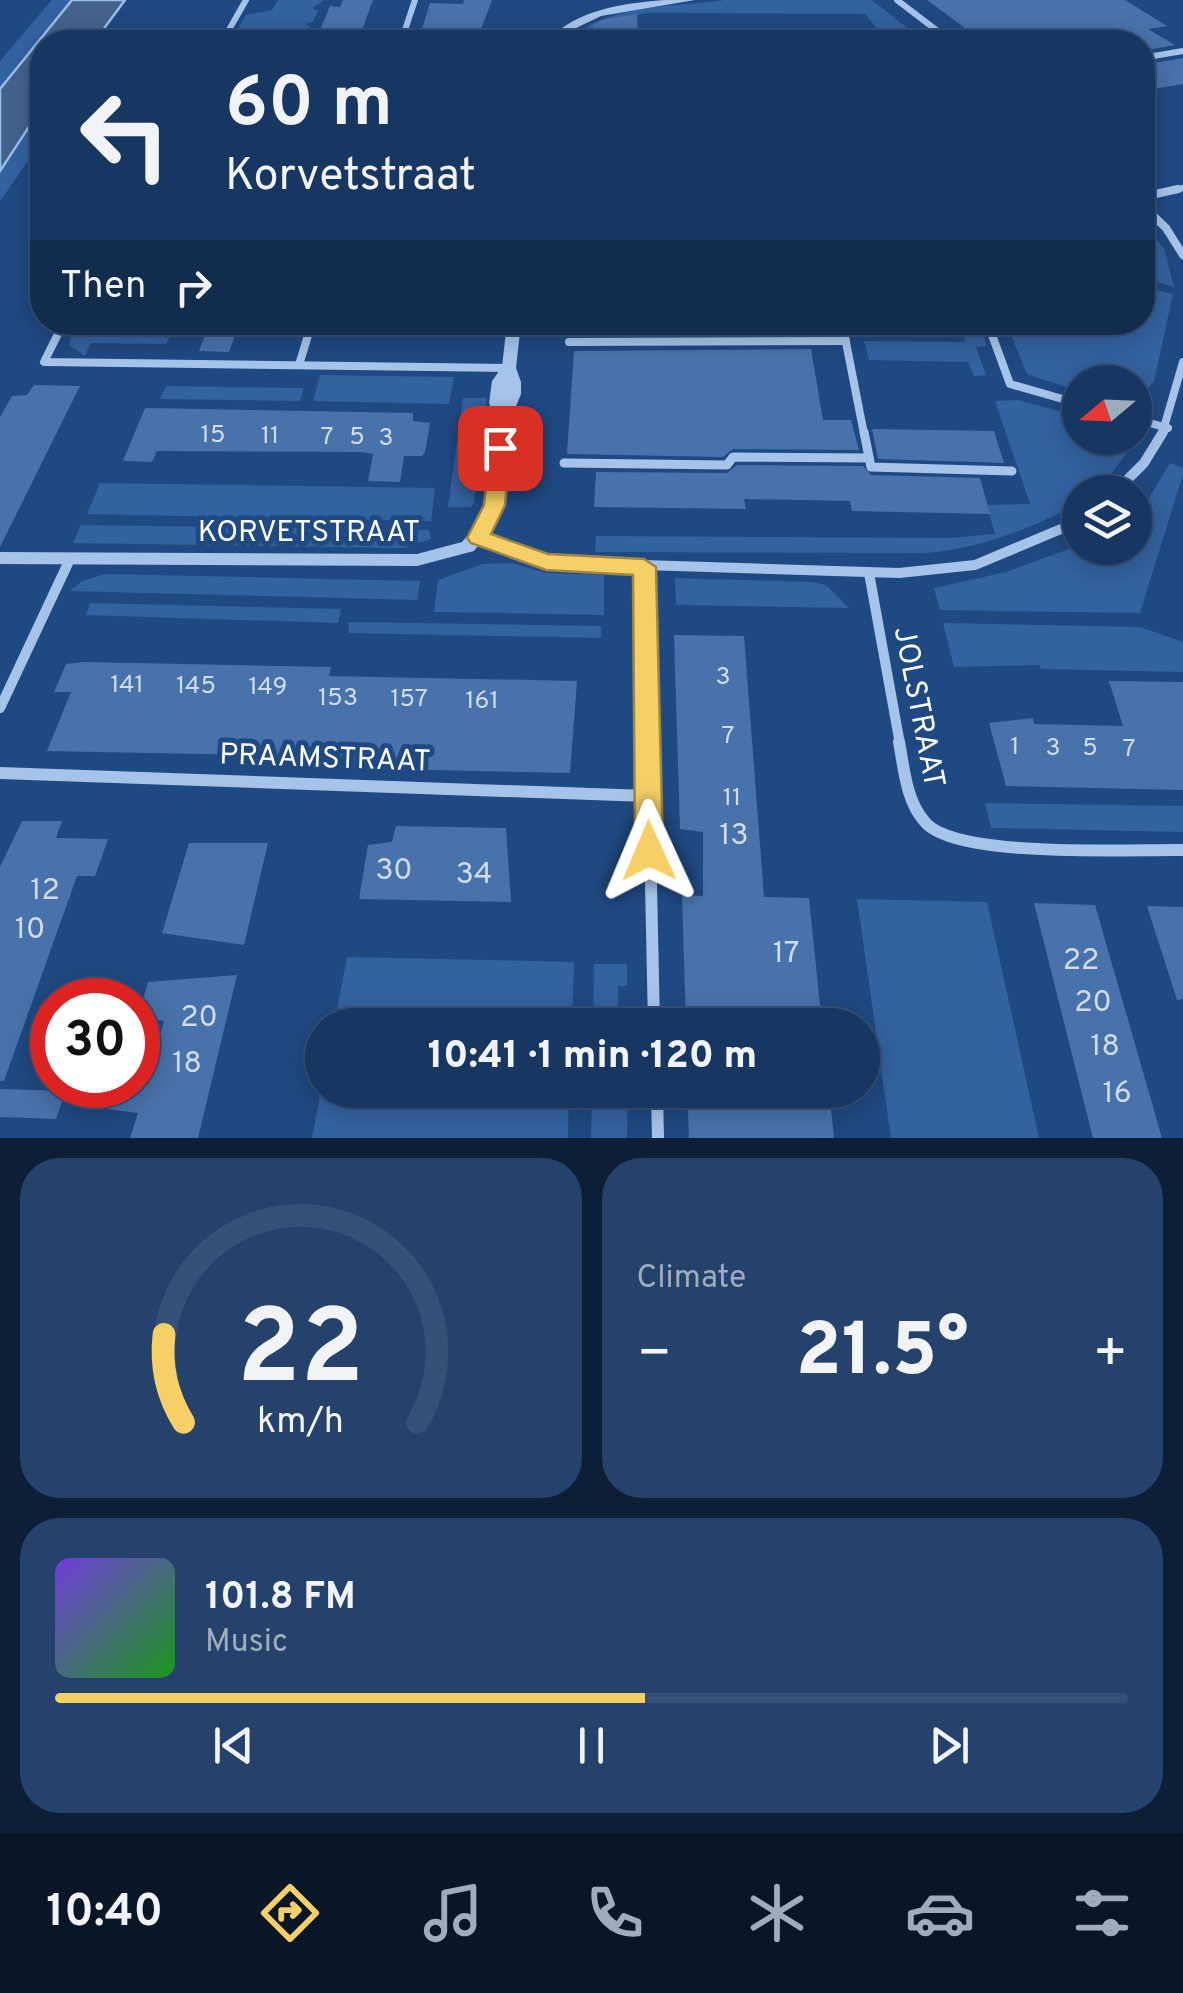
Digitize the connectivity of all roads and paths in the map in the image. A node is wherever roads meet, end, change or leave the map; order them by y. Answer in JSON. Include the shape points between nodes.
{"nodes":[{"id":1,"x":246,"y":0,"type":"edge"},
{"id":2,"x":416,"y":0,"type":"edge"},
{"id":3,"x":690,"y":0,"type":"edge"},
{"id":4,"x":899,"y":0,"type":"edge"},
{"id":5,"x":229,"y":30,"type":"edge"},
{"id":6,"x":405,"y":30,"type":"edge"},
{"id":7,"x":566,"y":30,"type":"edge"},
{"id":8,"x":937,"y":30,"type":"edge"},
{"id":9,"x":1183,"y":51,"type":"edge"},
{"id":10,"x":1155,"y":56,"type":"edge"},
{"id":11,"x":1183,"y":188,"type":"edge"},
{"id":12,"x":1155,"y":194,"type":"edge"},
{"id":13,"x":1155,"y":218,"type":"edge"},
{"id":14,"x":1183,"y":255,"type":"edge"},
{"id":15,"x":58,"y":335,"type":"edge"},
{"id":16,"x":308,"y":335,"type":"edge"},
{"id":17,"x":513,"y":335,"type":"edge"},
{"id":18,"x":845,"y":335,"type":"edge"},
{"id":19,"x":992,"y":335,"type":"edge"},
{"id":20,"x":846,"y":341,"type":"junction"},
{"id":21,"x":569,"y":342,"type":"dead end"},
{"id":22,"x":1183,"y":362,"type":"edge"},
{"id":23,"x":299,"y":365,"type":"junction"},
{"id":24,"x":509,"y":368,"type":"junction"},
{"id":25,"x":1062,"y":399,"type":"edge"},
{"id":26,"x":1152,"y":424,"type":"edge"},
{"id":27,"x":1168,"y":428,"type":"junction"},
{"id":28,"x":868,"y":458,"type":"junction"},
{"id":29,"x":564,"y":463,"type":"dead end"},
{"id":30,"x":1012,"y":471,"type":"dead end"},
{"id":31,"x":1132,"y":475,"type":"edge"},
{"id":32,"x":1062,"y":528,"type":"edge"},
{"id":33,"x":478,"y":538,"type":"junction"},
{"id":34,"x":0,"y":558,"type":"edge"},
{"id":35,"x":70,"y":558,"type":"junction"},
{"id":36,"x":644,"y":567,"type":"junction"},
{"id":37,"x":868,"y":573,"type":"junction"},
{"id":38,"x":0,"y":708,"type":"edge"},
{"id":39,"x":0,"y":773,"type":"edge"},
{"id":40,"x":648,"y":796,"type":"junction"},
{"id":41,"x":1183,"y":850,"type":"edge"},
{"id":42,"x":654,"y":1008,"type":"edge"},
{"id":43,"x":657,"y":1108,"type":"edge"},
{"id":44,"x":658,"y":1138,"type":"edge"}],
"edges":[{"from":1,"to":5,"type":"street"},
{"from":2,"to":6,"type":"street"},
{"from":3,"to":7,"type":"street","via":[[604,13]]},
{"from":4,"to":8,"type":"street"},
{"from":9,"to":10,"type":"street"},
{"from":11,"to":12,"type":"street"},
{"from":13,"to":14,"type":"street"},
{"from":15,"to":23,"type":"street","via":[[44,362]]},
{"from":16,"to":23,"type":"street"},
{"from":17,"to":24,"type":"street"},
{"from":18,"to":20,"type":"street"},
{"from":19,"to":25,"type":"street","via":[[1010,384]]},
{"from":20,"to":21,"type":"street"},
{"from":20,"to":28,"type":"street"},
{"from":22,"to":27,"type":"street"},
{"from":23,"to":24,"type":"street"},
{"from":24,"to":33,"type":"street","via":[[516,381],[514,402],[503,419],[494,505]]},
{"from":26,"to":27,"type":"street"},
{"from":27,"to":31,"type":"street"},
{"from":28,"to":29,"type":"street"},
{"from":28,"to":30,"type":"street","via":[[871,467]]},
{"from":32,"to":37,"type":"street","via":[[975,564]]},
{"from":33,"to":35,"type":"street","name":"KORVETSTRAAT","via":[[451,554],[417,560]]},
{"from":33,"to":36,"type":"street","via":[[546,562]]},
{"from":34,"to":35,"type":"street","name":"KORVETSTRAAT"},
{"from":35,"to":38,"type":"street"},
{"from":36,"to":37,"type":"street"},
{"from":36,"to":40,"type":"street"},
{"from":37,"to":41,"type":"street","name":"JOLSTRAAT","via":[[907,785],[916,816],[932,831],[984,846]]},
{"from":39,"to":40,"type":"street","name":"PRAAMSTRAAT"},
{"from":40,"to":42,"type":"street"},
{"from":43,"to":44,"type":"street"}]}
